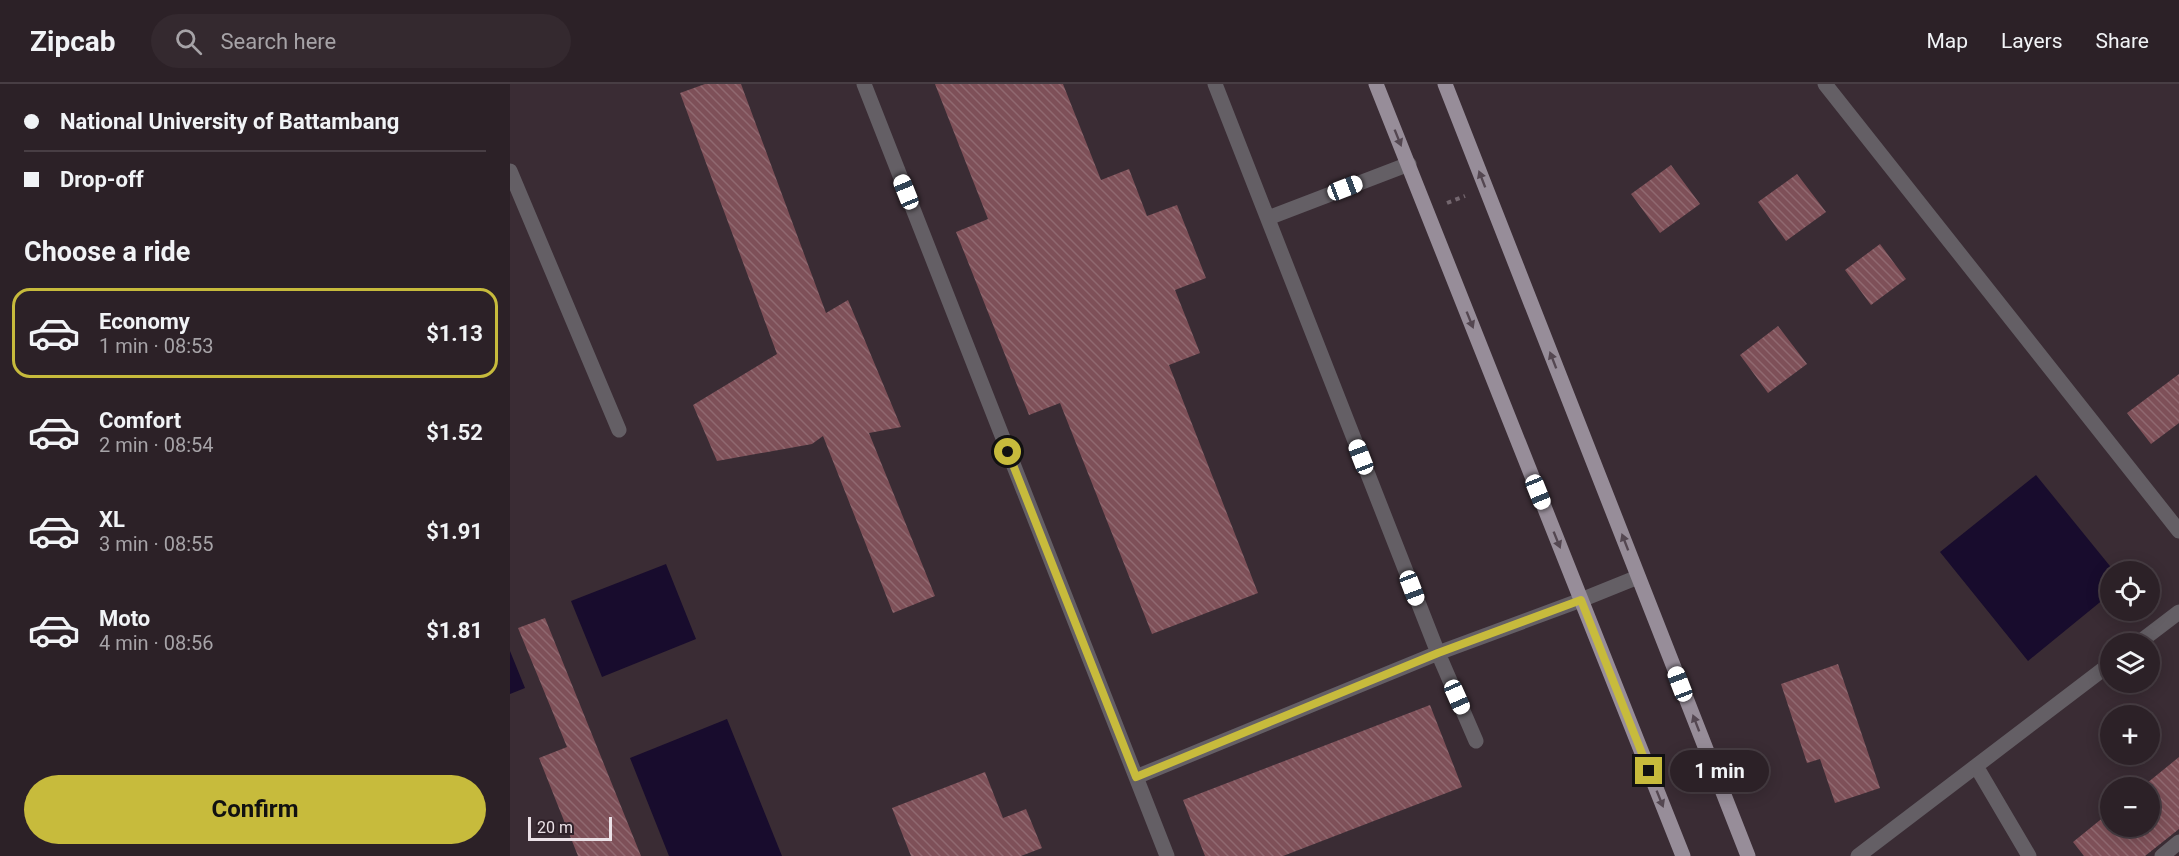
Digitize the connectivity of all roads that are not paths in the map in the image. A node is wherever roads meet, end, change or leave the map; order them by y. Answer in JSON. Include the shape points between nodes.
{"nodes":[{"id":1,"x":864,"y":84,"type":"edge"},
{"id":2,"x":1215,"y":84,"type":"edge"},
{"id":3,"x":1376,"y":84,"type":"edge"},
{"id":4,"x":1445,"y":84,"type":"edge"},
{"id":5,"x":1825,"y":84,"type":"edge"},
{"id":6,"x":1409,"y":164,"type":"junction"},
{"id":7,"x":510,"y":171,"type":"edge"},
{"id":8,"x":1268,"y":218,"type":"junction"},
{"id":9,"x":620,"y":430,"type":"dead end"},
{"id":10,"x":2179,"y":531,"type":"edge"},
{"id":11,"x":1638,"y":577,"type":"junction"},
{"id":12,"x":1581,"y":600,"type":"junction"},
{"id":13,"x":2179,"y":612,"type":"edge"},
{"id":14,"x":2151,"y":633,"type":"edge"},
{"id":15,"x":1438,"y":653,"type":"junction"},
{"id":16,"x":2100,"y":672,"type":"edge"},
{"id":17,"x":1476,"y":741,"type":"dead end"},
{"id":18,"x":1976,"y":766,"type":"junction"},
{"id":19,"x":1136,"y":777,"type":"junction"},
{"id":20,"x":2179,"y":842,"type":"edge"},
{"id":21,"x":1167,"y":856,"type":"edge"},
{"id":22,"x":1683,"y":856,"type":"edge"},
{"id":23,"x":1748,"y":856,"type":"edge"},
{"id":24,"x":1858,"y":856,"type":"edge"},
{"id":25,"x":2029,"y":856,"type":"edge"},
{"id":26,"x":2162,"y":856,"type":"edge"}],
"edges":[{"from":1,"to":19,"type":"street"},
{"from":2,"to":8,"type":"street"},
{"from":3,"to":6,"type":"main road","one_way":true},
{"from":11,"to":4,"type":"main road","one_way":true},
{"from":5,"to":10,"type":"street"},
{"from":6,"to":8,"type":"street"},
{"from":6,"to":12,"type":"main road","one_way":true},
{"from":7,"to":9,"type":"street"},
{"from":8,"to":15,"type":"street"},
{"from":11,"to":12,"type":"street"},
{"from":23,"to":11,"type":"main road","one_way":true},
{"from":12,"to":15,"type":"street"},
{"from":12,"to":22,"type":"main road","one_way":true},
{"from":13,"to":14,"type":"street"},
{"from":15,"to":17,"type":"street"},
{"from":15,"to":19,"type":"street"},
{"from":16,"to":18,"type":"street"},
{"from":18,"to":24,"type":"street"},
{"from":18,"to":25,"type":"street"},
{"from":19,"to":21,"type":"street"},
{"from":20,"to":26,"type":"street"}]}
